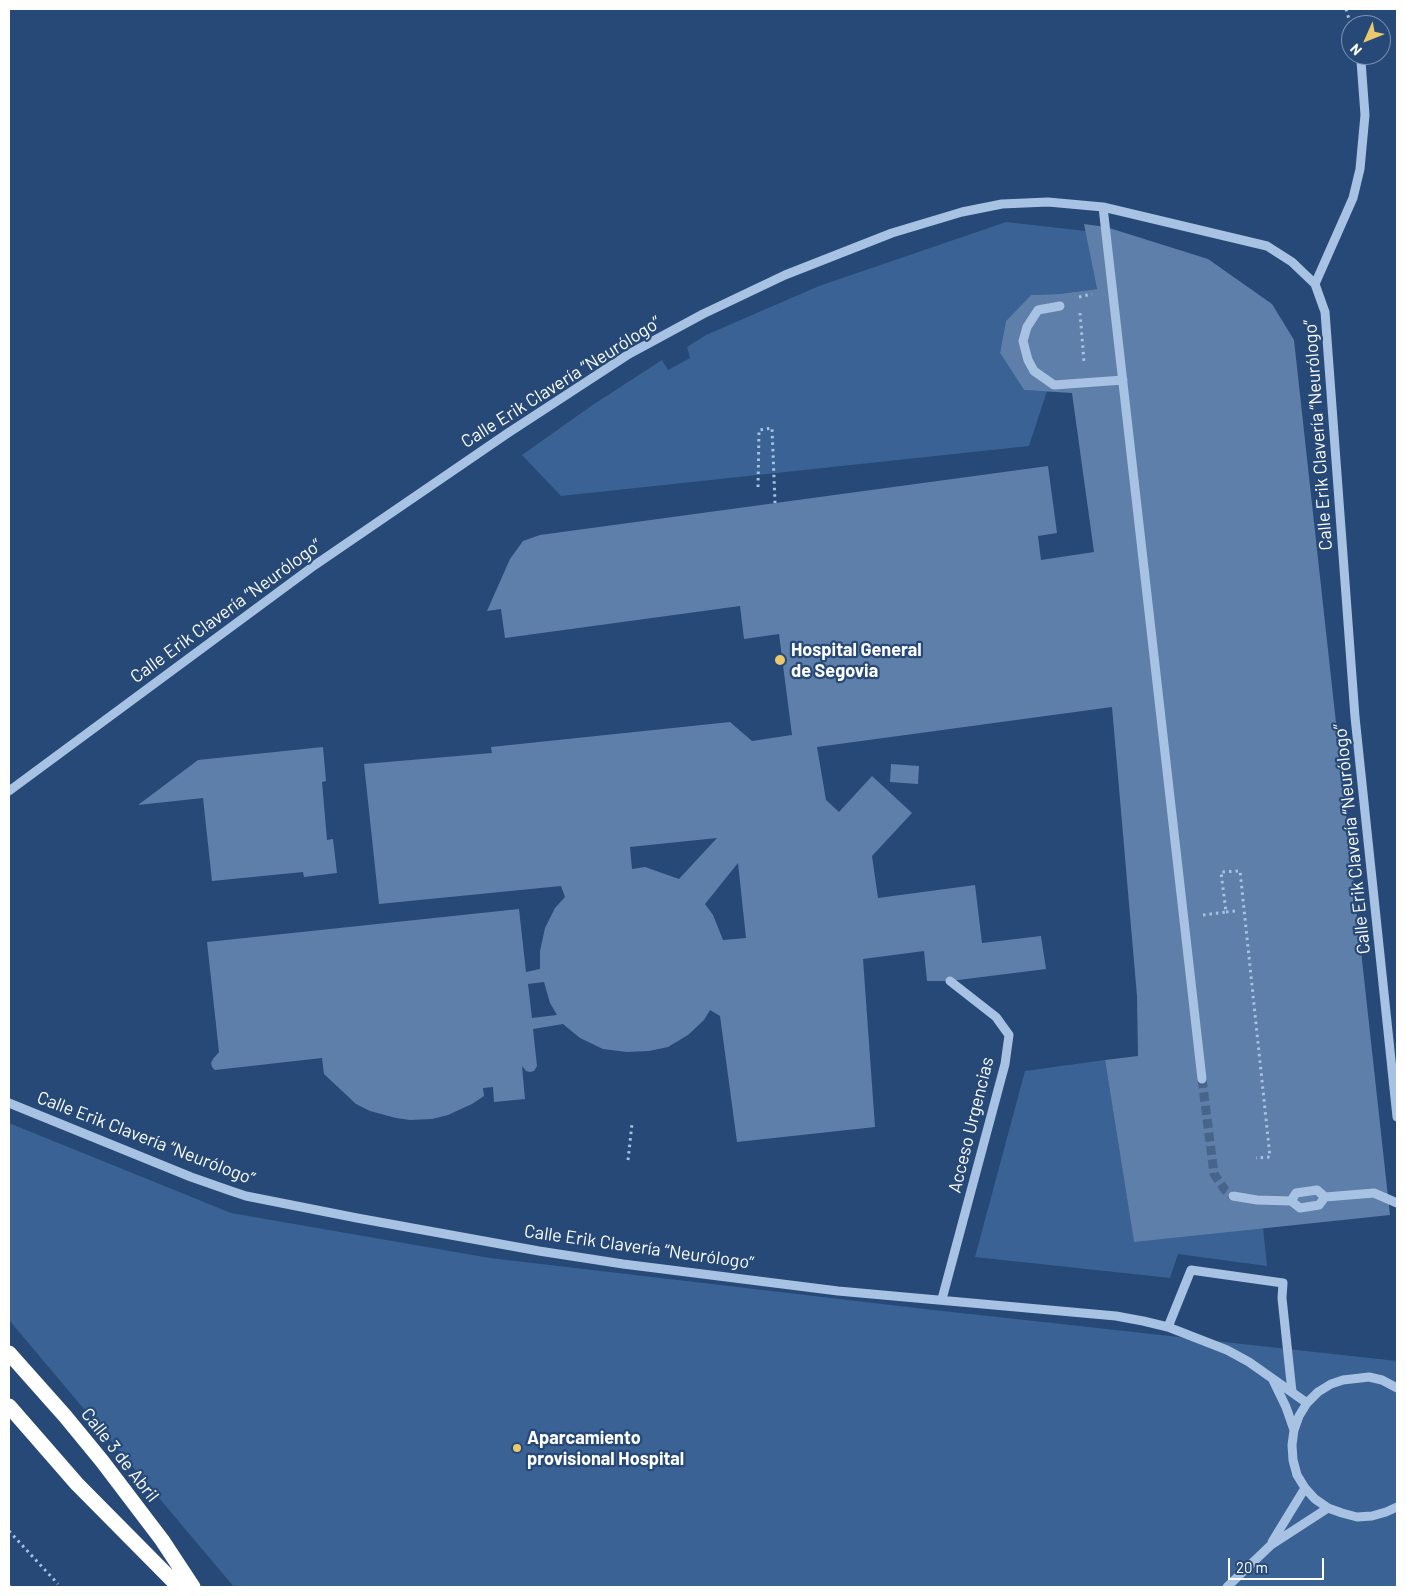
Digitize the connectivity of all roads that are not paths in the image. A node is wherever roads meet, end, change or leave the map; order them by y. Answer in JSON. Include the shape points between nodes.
{"nodes":[{"id":1,"x":1361,"y":65,"type":"edge"},
{"id":2,"x":1103,"y":207,"type":"junction"},
{"id":3,"x":1315,"y":284,"type":"junction"},
{"id":4,"x":1060,"y":306,"type":"dead end"},
{"id":5,"x":1122,"y":380,"type":"junction"},
{"id":6,"x":9,"y":791,"type":"edge"},
{"id":7,"x":950,"y":981,"type":"dead end"},
{"id":8,"x":1202,"y":1079,"type":"tunnel mouth"},
{"id":9,"x":9,"y":1103,"type":"edge"},
{"id":10,"x":1397,"y":1117,"type":"edge"},
{"id":11,"x":1233,"y":1196,"type":"tunnel mouth"},
{"id":12,"x":1325,"y":1197,"type":"junction"},
{"id":13,"x":1291,"y":1200,"type":"junction"},
{"id":14,"x":1397,"y":1203,"type":"edge"},
{"id":15,"x":942,"y":1299,"type":"junction"},
{"id":16,"x":1168,"y":1327,"type":"junction"},
{"id":17,"x":9,"y":1353,"type":"edge"},
{"id":18,"x":1272,"y":1377,"type":"junction"},
{"id":19,"x":1397,"y":1388,"type":"edge"},
{"id":20,"x":1292,"y":1392,"type":"junction"},
{"id":21,"x":1307,"y":1403,"type":"junction"},
{"id":22,"x":9,"y":1406,"type":"edge"},
{"id":23,"x":1294,"y":1430,"type":"junction"},
{"id":24,"x":1305,"y":1488,"type":"junction"},
{"id":25,"x":1397,"y":1507,"type":"edge"},
{"id":26,"x":1328,"y":1508,"type":"junction"},
{"id":27,"x":1271,"y":1545,"type":"junction"},
{"id":28,"x":179,"y":1587,"type":"edge"},
{"id":29,"x":193,"y":1587,"type":"edge"},
{"id":30,"x":1226,"y":1587,"type":"edge"}],
"edges":[{"from":1,"to":3,"type":"street","via":[[1365,115],[1360,169],[1353,198]]},
{"from":2,"to":3,"type":"street","name":"Calle Erik Clavería “Neurólogo”","via":[[1267,246],[1292,262]]},
{"from":2,"to":5,"type":"street"},
{"from":2,"to":6,"type":"street","name":"Calle Erik Clavería “Neurólogo”","via":[[1048,202],[1002,204],[962,212],[892,233],[785,275],[686,323],[629,354],[315,565]]},
{"from":3,"to":10,"type":"street","name":"Calle Erik Clavería “Neurólogo”","via":[[1325,312],[1355,717]]},
{"from":4,"to":5,"type":"street","via":[[1038,310],[1027,327],[1023,341],[1034,371],[1054,385]]},
{"from":5,"to":8,"type":"street"},
{"from":7,"to":15,"type":"street","name":"Acceso Urgencias","via":[[996,1017],[1009,1035],[1005,1064]]},
{"from":9,"to":15,"type":"street","name":"Calle Erik Clavería “Neurólogo”","via":[[246,1196],[623,1264],[838,1291]]},
{"from":11,"to":13,"type":"street"},
{"from":12,"to":13,"type":"street","via":[[1317,1190],[1296,1193]]},
{"from":12,"to":13,"type":"street","via":[[1319,1205],[1300,1208]]},
{"from":12,"to":14,"type":"street","via":[[1374,1193]]},
{"from":15,"to":16,"type":"street","name":"Calle Erik Clavería “Neurólogo”","via":[[1116,1316]]},
{"from":16,"to":18,"type":"street","name":"Calle Erik Clavería “Neurólogo”","via":[[1227,1350]]},
{"from":16,"to":20,"type":"street","via":[[1191,1270],[1283,1283]]},
{"from":17,"to":29,"type":"highway","name":"Calle 3 de Abril","via":[[102,1460]]},
{"from":18,"to":20,"type":"street","name":"Calle Erik Clavería “Neurólogo”"},
{"from":18,"to":23,"type":"street"},
{"from":19,"to":21,"type":"street","via":[[1382,1380],[1356,1377],[1331,1384]]},
{"from":20,"to":21,"type":"street","name":"Calle Erik Clavería “Neurólogo”"},
{"from":21,"to":23,"type":"street"},
{"from":22,"to":28,"type":"highway","via":[[77,1484]]},
{"from":23,"to":24,"type":"street","via":[[1293,1460]]},
{"from":24,"to":26,"type":"street"},
{"from":24,"to":27,"type":"street"},
{"from":25,"to":26,"type":"street","via":[[1372,1516],[1357,1516]]},
{"from":26,"to":27,"type":"street"},
{"from":27,"to":30,"type":"street"}]}
